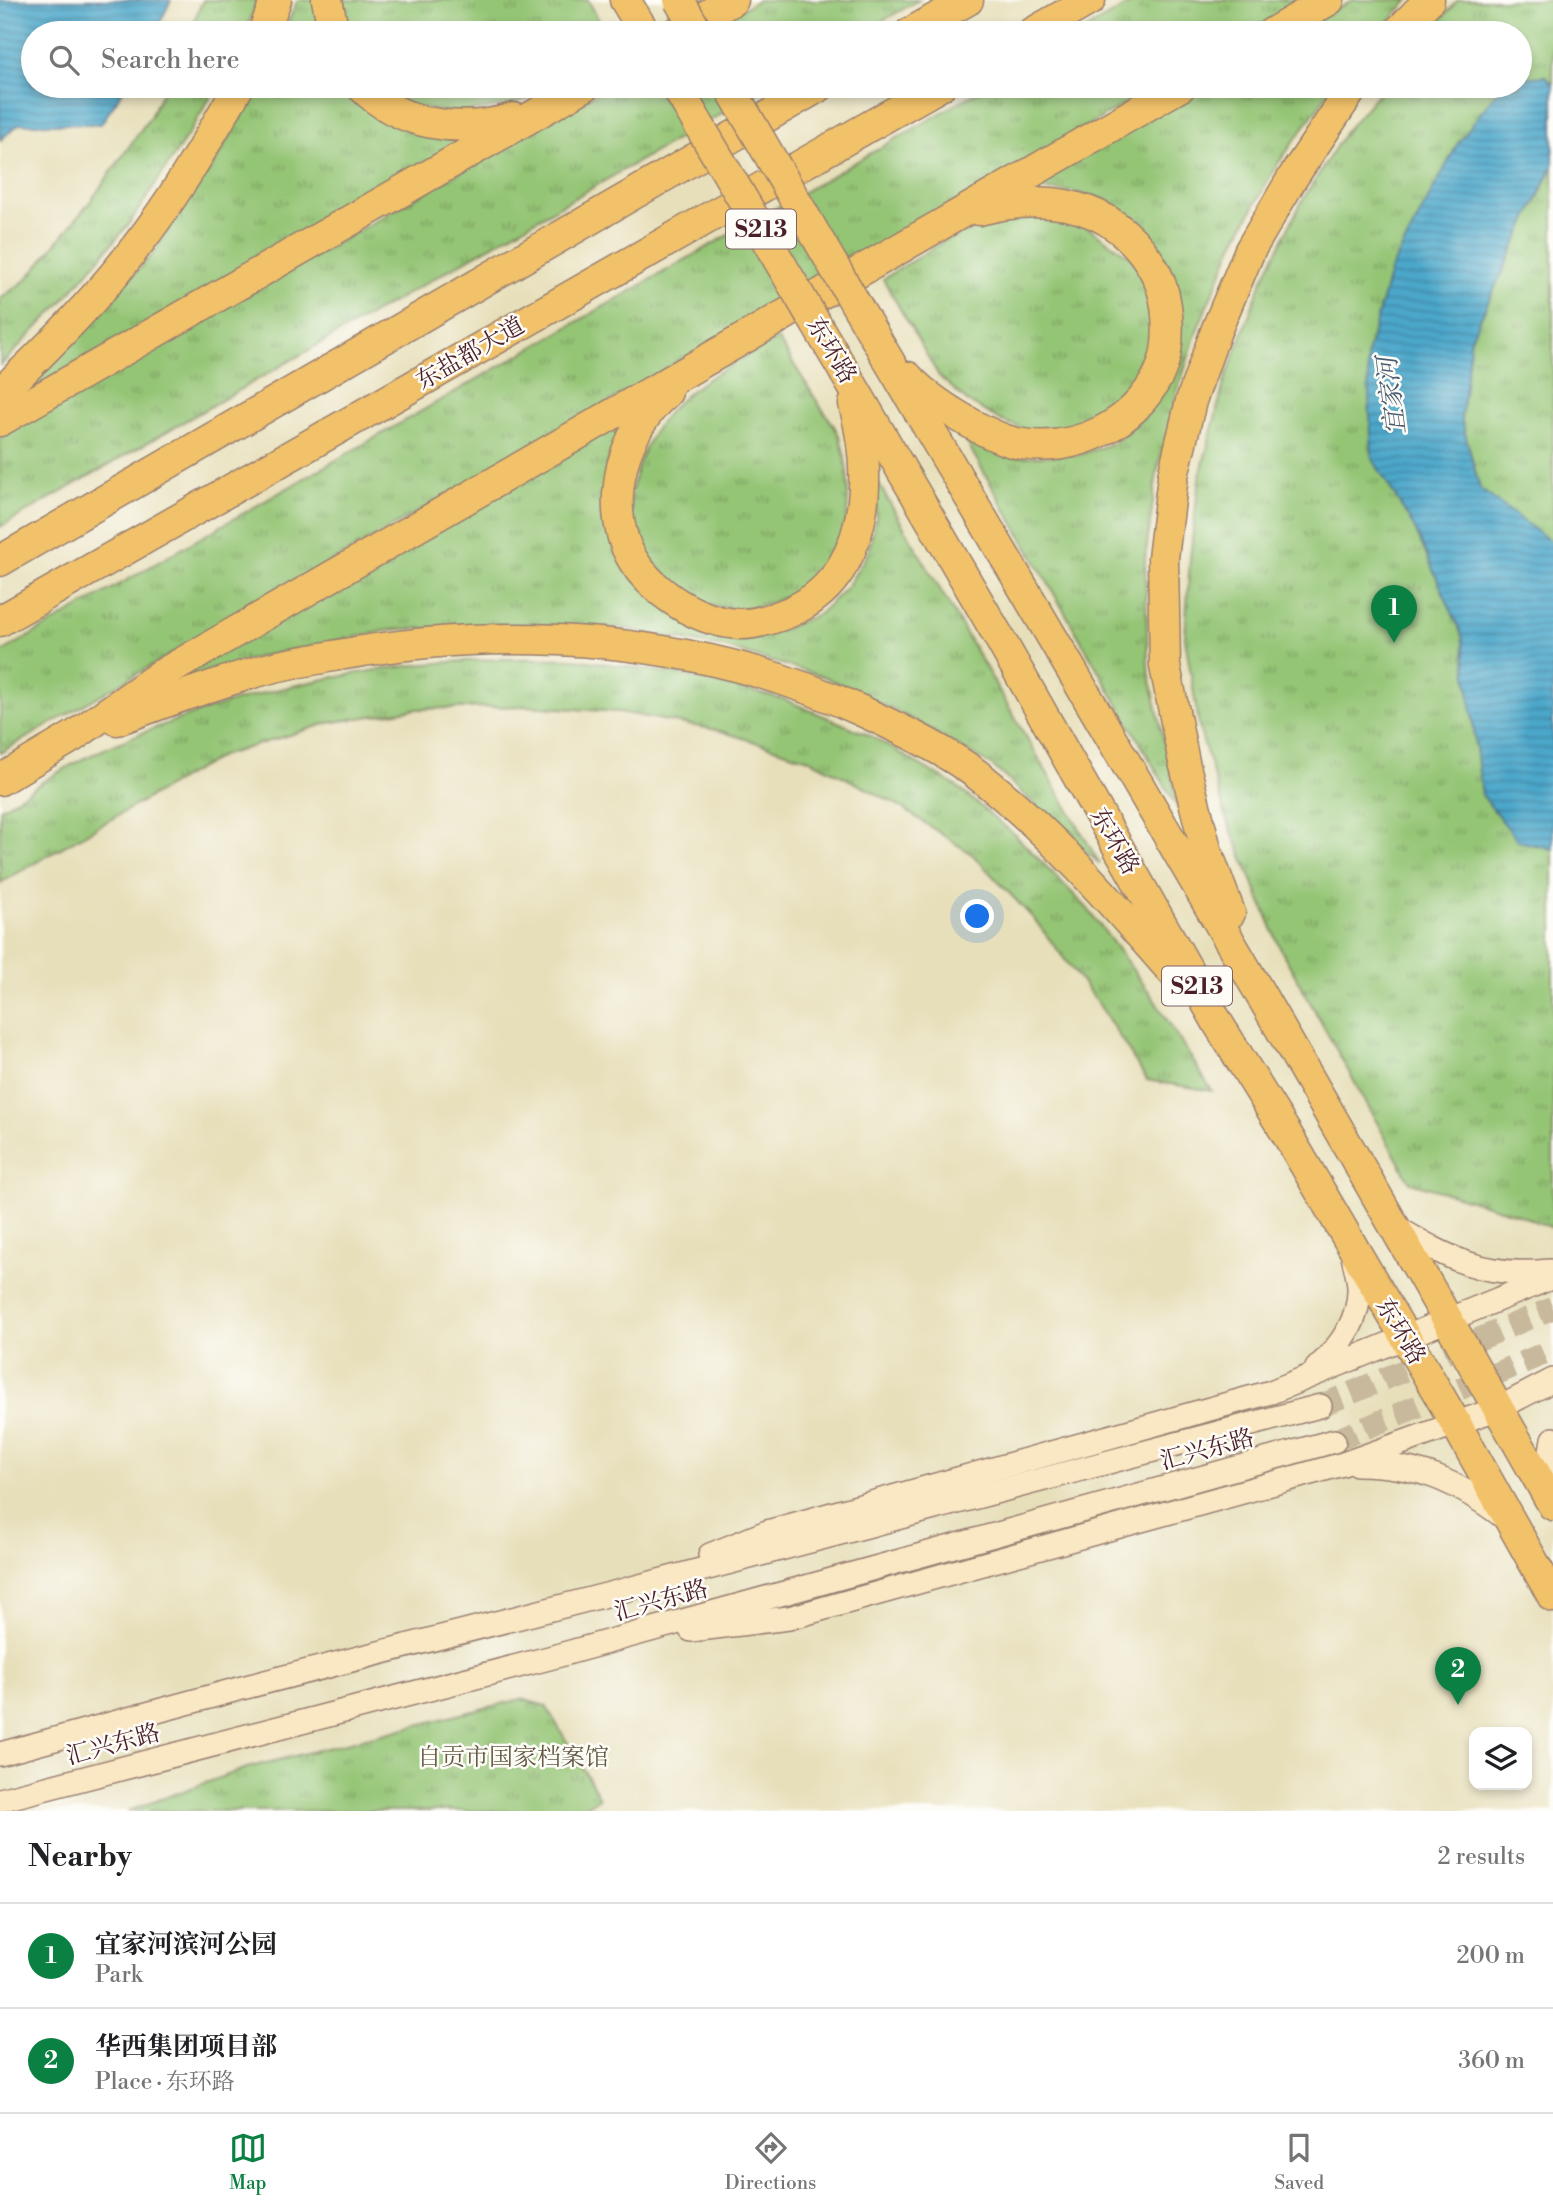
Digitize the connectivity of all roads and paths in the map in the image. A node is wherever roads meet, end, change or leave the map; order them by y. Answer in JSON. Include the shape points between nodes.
{"nodes":[{"id":1,"x":276,"y":0,"type":"edge"},
{"id":2,"x":327,"y":0,"type":"edge"},
{"id":3,"x":625,"y":0,"type":"edge"},
{"id":4,"x":679,"y":0,"type":"edge"},
{"id":5,"x":733,"y":0,"type":"edge"},
{"id":6,"x":968,"y":0,"type":"edge"},
{"id":7,"x":1090,"y":0,"type":"edge"},
{"id":8,"x":1329,"y":0,"type":"edge"},
{"id":9,"x":1429,"y":0,"type":"edge"},
{"id":10,"x":268,"y":21,"type":"edge"},
{"id":11,"x":331,"y":21,"type":"edge"},
{"id":12,"x":638,"y":21,"type":"edge"},
{"id":13,"x":691,"y":21,"type":"edge"},
{"id":14,"x":697,"y":21,"type":"edge"},
{"id":15,"x":931,"y":21,"type":"edge"},
{"id":16,"x":1053,"y":21,"type":"edge"},
{"id":17,"x":1293,"y":21,"type":"edge"},
{"id":18,"x":1409,"y":21,"type":"edge"},
{"id":19,"x":232,"y":98,"type":"edge"},
{"id":20,"x":372,"y":98,"type":"edge"},
{"id":21,"x":563,"y":98,"type":"edge"},
{"id":22,"x":683,"y":98,"type":"edge"},
{"id":23,"x":736,"y":98,"type":"edge"},
{"id":24,"x":799,"y":98,"type":"edge"},
{"id":25,"x":919,"y":98,"type":"edge"},
{"id":26,"x":1160,"y":98,"type":"edge"},
{"id":27,"x":1346,"y":98,"type":"edge"},
{"id":28,"x":547,"y":107,"type":"junction"},
{"id":29,"x":955,"y":216,"type":"junction"},
{"id":30,"x":883,"y":351,"type":"junction"},
{"id":31,"x":693,"y":369,"type":"junction"},
{"id":32,"x":845,"y":373,"type":"junction"},
{"id":33,"x":0,"y":393,"type":"edge"},
{"id":34,"x":0,"y":421,"type":"edge"},
{"id":35,"x":0,"y":561,"type":"edge"},
{"id":36,"x":1036,"y":608,"type":"junction"},
{"id":37,"x":0,"y":621,"type":"edge"},
{"id":38,"x":996,"y":632,"type":"junction"},
{"id":39,"x":74,"y":736,"type":"junction"},
{"id":40,"x":0,"y":780,"type":"edge"},
{"id":41,"x":1261,"y":995,"type":"junction"},
{"id":42,"x":1219,"y":1025,"type":"junction"},
{"id":43,"x":1393,"y":1226,"type":"junction"},
{"id":44,"x":1351,"y":1246,"type":"junction"},
{"id":45,"x":1553,"y":1270,"type":"edge"},
{"id":46,"x":1553,"y":1277,"type":"edge"},
{"id":47,"x":1448,"y":1321,"type":"junction"},
{"id":48,"x":1404,"y":1338,"type":"junction"},
{"id":49,"x":1308,"y":1377,"type":"junction"},
{"id":50,"x":1553,"y":1380,"type":"edge"},
{"id":51,"x":1320,"y":1406,"type":"tunnel mouth"},
{"id":52,"x":1499,"y":1408,"type":"junction"},
{"id":53,"x":1456,"y":1424,"type":"junction"},
{"id":54,"x":1553,"y":1439,"type":"edge"},
{"id":55,"x":1334,"y":1441,"type":"tunnel mouth"},
{"id":56,"x":1343,"y":1464,"type":"junction"},
{"id":57,"x":1553,"y":1503,"type":"edge"},
{"id":58,"x":1512,"y":1524,"type":"junction"},
{"id":59,"x":606,"y":1595,"type":"junction"},
{"id":60,"x":1553,"y":1597,"type":"edge"},
{"id":61,"x":615,"y":1639,"type":"junction"},
{"id":62,"x":0,"y":1754,"type":"edge"},
{"id":63,"x":0,"y":1801,"type":"edge"}],
"edges":[{"from":1,"to":10,"type":"highway"},
{"from":2,"to":11,"type":"highway"},
{"from":3,"to":12,"type":"highway"},
{"from":4,"to":13,"type":"highway","bridge":true},
{"from":5,"to":14,"type":"highway"},
{"from":6,"to":15,"type":"highway"},
{"from":7,"to":16,"type":"highway"},
{"from":8,"to":17,"type":"highway"},
{"from":9,"to":18,"type":"highway"},
{"from":19,"to":33,"type":"highway","via":[[135,248],[45,351]]},
{"from":20,"to":28,"type":"highway","via":[[407,118],[450,126],[492,124]]},
{"from":21,"to":28,"type":"highway"},
{"from":22,"to":32,"type":"highway","name":"东环路","number":"S213","bridge":true},
{"from":23,"to":30,"type":"highway","name":"东环路","number":"S213","bridge":true},
{"from":24,"to":35,"type":"highway"},
{"from":25,"to":37,"type":"highway","name":"东盐都大道"},
{"from":26,"to":29,"type":"highway"},
{"from":27,"to":41,"type":"highway","via":[[1250,250],[1216,331],[1191,401],[1173,476],[1163,558],[1165,666],[1184,762],[1206,849]]},
{"from":28,"to":34,"type":"highway"},
{"from":29,"to":30,"type":"highway","via":[[992,207],[1057,202],[1093,212],[1125,231],[1151,262],[1164,294],[1169,331],[1160,372],[1126,417],[1096,435],[1059,445],[1020,444],[942,407]]},
{"from":29,"to":31,"type":"highway"},
{"from":30,"to":36,"type":"highway","name":"东环路","number":"S213"},
{"from":31,"to":32,"type":"highway","via":[[656,402],[635,432],[619,473],[617,509],[624,542],[644,574],[671,600],[698,614],[739,624],[774,619],[802,606],[825,589],[854,547],[862,511],[863,454]]},
{"from":31,"to":39,"type":"highway","via":[[159,676]]},
{"from":32,"to":38,"type":"highway","name":"东环路","number":"S213"},
{"from":36,"to":38,"type":"highway"},
{"from":36,"to":41,"type":"highway","name":"东环路","number":"S213"},
{"from":38,"to":42,"type":"highway","name":"东环路","number":"S213"},
{"from":39,"to":40,"type":"highway"},
{"from":39,"to":42,"type":"highway","via":[[266,669],[391,645],[503,638],[616,644],[721,661],[817,690],[907,732],[981,778],[1052,841]]},
{"from":41,"to":43,"type":"highway","name":"东环路","number":"S213"},
{"from":42,"to":44,"type":"highway","name":"东环路","number":"S213"},
{"from":43,"to":45,"type":"main road","via":[[1442,1255],[1483,1269],[1522,1274]]},
{"from":43,"to":47,"type":"highway","name":"东环路","number":"S213"},
{"from":44,"to":48,"type":"highway","name":"东环路","number":"S213"},
{"from":44,"to":49,"type":"main road","via":[[1359,1289],[1353,1324],[1336,1351]]},
{"from":46,"to":47,"type":"main road"},
{"from":47,"to":48,"type":"main road"},
{"from":47,"to":52,"type":"highway","name":"东环路","number":"S213"},
{"from":48,"to":49,"type":"main road"},
{"from":48,"to":53,"type":"highway","name":"东环路","number":"S213"},
{"from":49,"to":59,"type":"main road","via":[[1272,1392],[767,1532]]},
{"from":50,"to":52,"type":"main road"},
{"from":51,"to":59,"type":"main road","name":"汇兴东路"},
{"from":52,"to":53,"type":"main road"},
{"from":52,"to":57,"type":"highway","name":"东环路","number":"S213"},
{"from":53,"to":56,"type":"main road"},
{"from":53,"to":58,"type":"highway","name":"东环路","number":"S213"},
{"from":54,"to":57,"type":"main road"},
{"from":55,"to":61,"type":"main road","name":"汇兴东路"},
{"from":56,"to":58,"type":"main road","via":[[1393,1465],[1440,1478],[1473,1494]]},
{"from":56,"to":61,"type":"main road","via":[[789,1618]]},
{"from":58,"to":60,"type":"highway","name":"东环路","number":"S213"},
{"from":59,"to":62,"type":"main road","name":"汇兴东路"},
{"from":61,"to":63,"type":"main road","name":"汇兴东路"}]}
